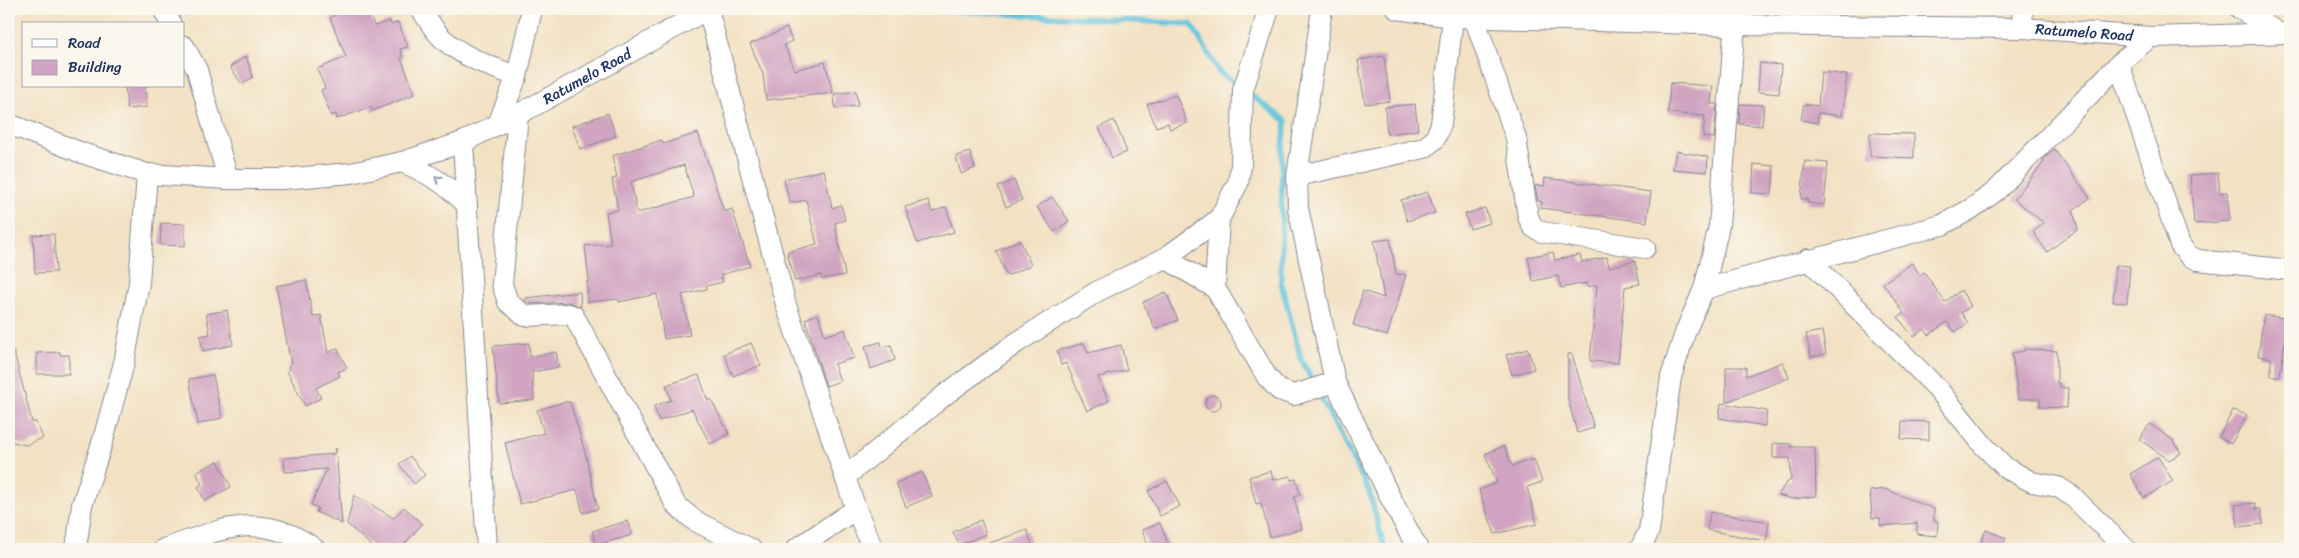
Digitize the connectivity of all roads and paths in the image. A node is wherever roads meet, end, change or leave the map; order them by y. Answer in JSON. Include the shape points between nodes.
{"nodes":[{"id":1,"x":163,"y":9,"type":"edge"},
{"id":2,"x":421,"y":9,"type":"edge"},
{"id":3,"x":532,"y":9,"type":"edge"},
{"id":4,"x":708,"y":9,"type":"edge"},
{"id":5,"x":1269,"y":9,"type":"edge"},
{"id":6,"x":1322,"y":9,"type":"edge"},
{"id":7,"x":1397,"y":9,"type":"edge"},
{"id":8,"x":2240,"y":9,"type":"edge"},
{"id":9,"x":1446,"y":13,"type":"edge"},
{"id":10,"x":1474,"y":17,"type":"junction"},
{"id":11,"x":1735,"y":17,"type":"edge"},
{"id":12,"x":2022,"y":18,"type":"edge"},
{"id":13,"x":170,"y":22,"type":"edge"},
{"id":14,"x":2285,"y":33,"type":"edge"},
{"id":15,"x":2150,"y":37,"type":"junction"},
{"id":16,"x":185,"y":48,"type":"edge"},
{"id":17,"x":2118,"y":64,"type":"junction"},
{"id":18,"x":517,"y":76,"type":"junction"},
{"id":19,"x":518,"y":115,"type":"junction"},
{"id":20,"x":9,"y":124,"type":"edge"},
{"id":21,"x":498,"y":124,"type":"junction"},
{"id":22,"x":463,"y":142,"type":"junction"},
{"id":23,"x":402,"y":162,"type":"junction"},
{"id":24,"x":147,"y":174,"type":"junction"},
{"id":25,"x":1297,"y":176,"type":"junction"},
{"id":26,"x":228,"y":179,"type":"junction"},
{"id":27,"x":467,"y":205,"type":"junction"},
{"id":28,"x":1220,"y":219,"type":"junction"},
{"id":29,"x":1645,"y":248,"type":"dead end"},
{"id":30,"x":1165,"y":258,"type":"junction"},
{"id":31,"x":1808,"y":259,"type":"junction"},
{"id":32,"x":2290,"y":270,"type":"edge"},
{"id":33,"x":1215,"y":288,"type":"junction"},
{"id":34,"x":1704,"y":289,"type":"junction"},
{"id":35,"x":1334,"y":382,"type":"junction"},
{"id":36,"x":845,"y":477,"type":"junction"},
{"id":37,"x":856,"y":509,"type":"junction"},
{"id":38,"x":76,"y":549,"type":"edge"},
{"id":39,"x":164,"y":549,"type":"edge"},
{"id":40,"x":314,"y":549,"type":"edge"},
{"id":41,"x":487,"y":549,"type":"edge"},
{"id":42,"x":751,"y":549,"type":"edge"},
{"id":43,"x":796,"y":549,"type":"edge"},
{"id":44,"x":873,"y":549,"type":"edge"},
{"id":45,"x":1418,"y":549,"type":"edge"},
{"id":46,"x":1640,"y":549,"type":"edge"},
{"id":47,"x":2126,"y":549,"type":"edge"}],
"edges":[{"from":1,"to":13,"type":"street"},
{"from":2,"to":18,"type":"street","via":[[440,37],[452,47]]},
{"from":3,"to":18,"type":"street"},
{"from":4,"to":19,"type":"street","name":"Ratumelo Road"},
{"from":4,"to":36,"type":"street","via":[[786,305]]},
{"from":5,"to":28,"type":"street","via":[[1244,90],[1238,183]]},
{"from":6,"to":25,"type":"street"},
{"from":7,"to":9,"type":"street","name":"Ratumelo Road"},
{"from":8,"to":14,"type":"street"},
{"from":9,"to":10,"type":"street","name":"Ratumelo Road"},
{"from":9,"to":25,"type":"street","via":[[1442,124],[1436,139],[1424,148]]},
{"from":10,"to":11,"type":"street","name":"Ratumelo Road"},
{"from":10,"to":29,"type":"street","via":[[1516,138],[1528,217],[1533,227],[1542,232]]},
{"from":11,"to":12,"type":"street","name":"Ratumelo Road"},
{"from":11,"to":34,"type":"street","via":[[1719,226]]},
{"from":12,"to":15,"type":"street","name":"Ratumelo Road"},
{"from":14,"to":15,"type":"street","name":"Ratumelo Road"},
{"from":15,"to":17,"type":"street"},
{"from":16,"to":26,"type":"street","via":[[197,70]]},
{"from":17,"to":31,"type":"street","via":[[1996,191],[1971,209],[1942,225]]},
{"from":17,"to":32,"type":"street","via":[[2180,245],[2188,256],[2198,260]]},
{"from":18,"to":21,"type":"street"},
{"from":19,"to":21,"type":"street","name":"Ratumelo Road"},
{"from":19,"to":42,"type":"street","via":[[502,284],[508,302],[524,316],[574,316],[676,505],[695,521]]},
{"from":20,"to":24,"type":"street","name":"Ratumelo Road"},
{"from":21,"to":22,"type":"street","name":"Ratumelo Road"},
{"from":22,"to":23,"type":"street","name":"Ratumelo Road"},
{"from":22,"to":27,"type":"street"},
{"from":23,"to":26,"type":"street","name":"Ratumelo Road","via":[[351,173],[282,179]]},
{"from":27,"to":23,"type":"street","one_way":true,"via":[[450,187],[431,174]]},
{"from":24,"to":26,"type":"street","name":"Ratumelo Road"},
{"from":24,"to":38,"type":"street","via":[[139,283],[124,363],[82,505]]},
{"from":25,"to":35,"type":"street","via":[[1298,208]]},
{"from":27,"to":41,"type":"street"},
{"from":28,"to":30,"type":"street"},
{"from":28,"to":33,"type":"street"},
{"from":30,"to":33,"type":"street"},
{"from":30,"to":36,"type":"street","via":[[1098,291],[1016,343],[946,394]]},
{"from":31,"to":34,"type":"street"},
{"from":31,"to":47,"type":"street","via":[[1937,388],[2006,468],[2032,482],[2058,487],[2072,496]]},
{"from":33,"to":35,"type":"street","via":[[1267,377],[1279,390],[1294,395]]},
{"from":34,"to":46,"type":"street","via":[[1671,377],[1649,530]]},
{"from":35,"to":45,"type":"street"},
{"from":36,"to":37,"type":"street"},
{"from":37,"to":43,"type":"street"},
{"from":37,"to":44,"type":"street"},
{"from":39,"to":40,"type":"street","via":[[217,531],[249,525],[283,532]]}]}
